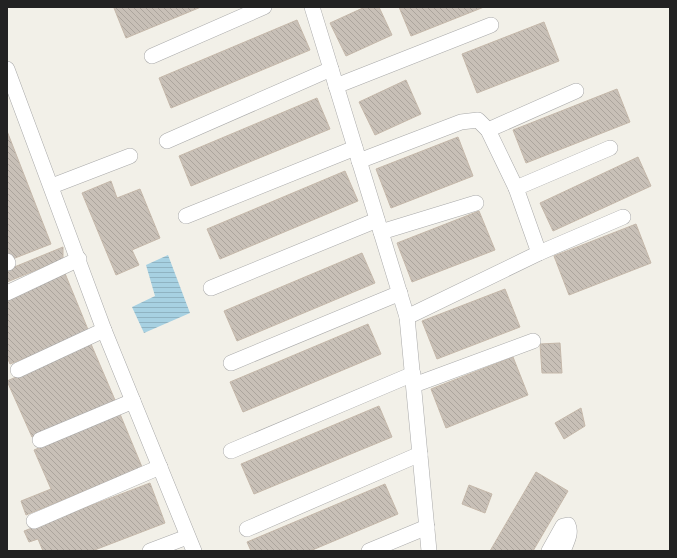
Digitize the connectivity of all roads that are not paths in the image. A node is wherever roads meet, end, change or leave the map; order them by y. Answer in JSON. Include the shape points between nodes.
{"nodes":[{"id":1,"x":264,"y":7,"type":"edge"},
{"id":2,"x":312,"y":7,"type":"edge"},
{"id":3,"x":491,"y":25,"type":"dead end"},
{"id":4,"x":152,"y":56,"type":"dead end"},
{"id":5,"x":7,"y":69,"type":"edge"},
{"id":6,"x":331,"y":69,"type":"junction"},
{"id":7,"x":336,"y":86,"type":"junction"},
{"id":8,"x":576,"y":91,"type":"dead end"},
{"id":9,"x":488,"y":130,"type":"junction"},
{"id":10,"x":167,"y":141,"type":"dead end"},
{"id":11,"x":610,"y":148,"type":"dead end"},
{"id":12,"x":357,"y":154,"type":"junction"},
{"id":13,"x":130,"y":156,"type":"dead end"},
{"id":14,"x":52,"y":186,"type":"junction"},
{"id":15,"x":516,"y":188,"type":"junction"},
{"id":16,"x":476,"y":203,"type":"dead end"},
{"id":17,"x":186,"y":216,"type":"dead end"},
{"id":18,"x":623,"y":217,"type":"dead end"},
{"id":19,"x":379,"y":226,"type":"junction"},
{"id":20,"x":539,"y":253,"type":"junction"},
{"id":21,"x":79,"y":259,"type":"junction"},
{"id":22,"x":211,"y":288,"type":"dead end"},
{"id":23,"x":7,"y":293,"type":"edge"},
{"id":24,"x":400,"y":293,"type":"junction"},
{"id":25,"x":407,"y":317,"type":"junction"},
{"id":26,"x":104,"y":330,"type":"junction"},
{"id":27,"x":533,"y":341,"type":"dead end"},
{"id":28,"x":231,"y":363,"type":"dead end"},
{"id":29,"x":18,"y":370,"type":"dead end"},
{"id":30,"x":413,"y":379,"type":"junction"},
{"id":31,"x":133,"y":402,"type":"junction"},
{"id":32,"x":40,"y":440,"type":"dead end"},
{"id":33,"x":231,"y":451,"type":"dead end"},
{"id":34,"x":420,"y":454,"type":"junction"},
{"id":35,"x":160,"y":467,"type":"junction"},
{"id":36,"x":34,"y":521,"type":"dead end"},
{"id":37,"x":427,"y":527,"type":"junction"},
{"id":38,"x":247,"y":529,"type":"dead end"},
{"id":39,"x":187,"y":537,"type":"junction"},
{"id":40,"x":150,"y":551,"type":"edge"},
{"id":41,"x":194,"y":551,"type":"edge"},
{"id":42,"x":369,"y":551,"type":"edge"},
{"id":43,"x":429,"y":551,"type":"edge"},
{"id":44,"x":549,"y":551,"type":"edge"},
{"id":45,"x":563,"y":551,"type":"edge"}],
"edges":[{"from":1,"to":4,"type":"street"},
{"from":2,"to":6,"type":"street"},
{"from":3,"to":7,"type":"street"},
{"from":5,"to":14,"type":"street"},
{"from":6,"to":7,"type":"street"},
{"from":6,"to":10,"type":"street"},
{"from":7,"to":12,"type":"street"},
{"from":8,"to":9,"type":"street"},
{"from":9,"to":12,"type":"street","via":[[478,120],[469,120]]},
{"from":9,"to":15,"type":"street"},
{"from":11,"to":15,"type":"street"},
{"from":12,"to":17,"type":"street"},
{"from":12,"to":19,"type":"street"},
{"from":13,"to":14,"type":"street"},
{"from":14,"to":21,"type":"street"},
{"from":15,"to":20,"type":"street"},
{"from":16,"to":19,"type":"street"},
{"from":18,"to":20,"type":"street"},
{"from":19,"to":22,"type":"street"},
{"from":19,"to":24,"type":"street"},
{"from":20,"to":25,"type":"street"},
{"from":21,"to":23,"type":"street"},
{"from":21,"to":26,"type":"street"},
{"from":24,"to":25,"type":"street"},
{"from":24,"to":28,"type":"street"},
{"from":25,"to":30,"type":"street"},
{"from":26,"to":29,"type":"street"},
{"from":26,"to":31,"type":"street"},
{"from":27,"to":30,"type":"street"},
{"from":30,"to":33,"type":"street"},
{"from":30,"to":34,"type":"street"},
{"from":31,"to":32,"type":"street"},
{"from":31,"to":35,"type":"street"},
{"from":34,"to":37,"type":"street"},
{"from":34,"to":38,"type":"street"},
{"from":35,"to":36,"type":"street"},
{"from":35,"to":39,"type":"street"},
{"from":37,"to":42,"type":"street"},
{"from":37,"to":43,"type":"street"},
{"from":39,"to":40,"type":"street"},
{"from":39,"to":41,"type":"street"},
{"from":44,"to":45,"type":"street","via":[[563,526],[568,525],[570,529]]}]}
